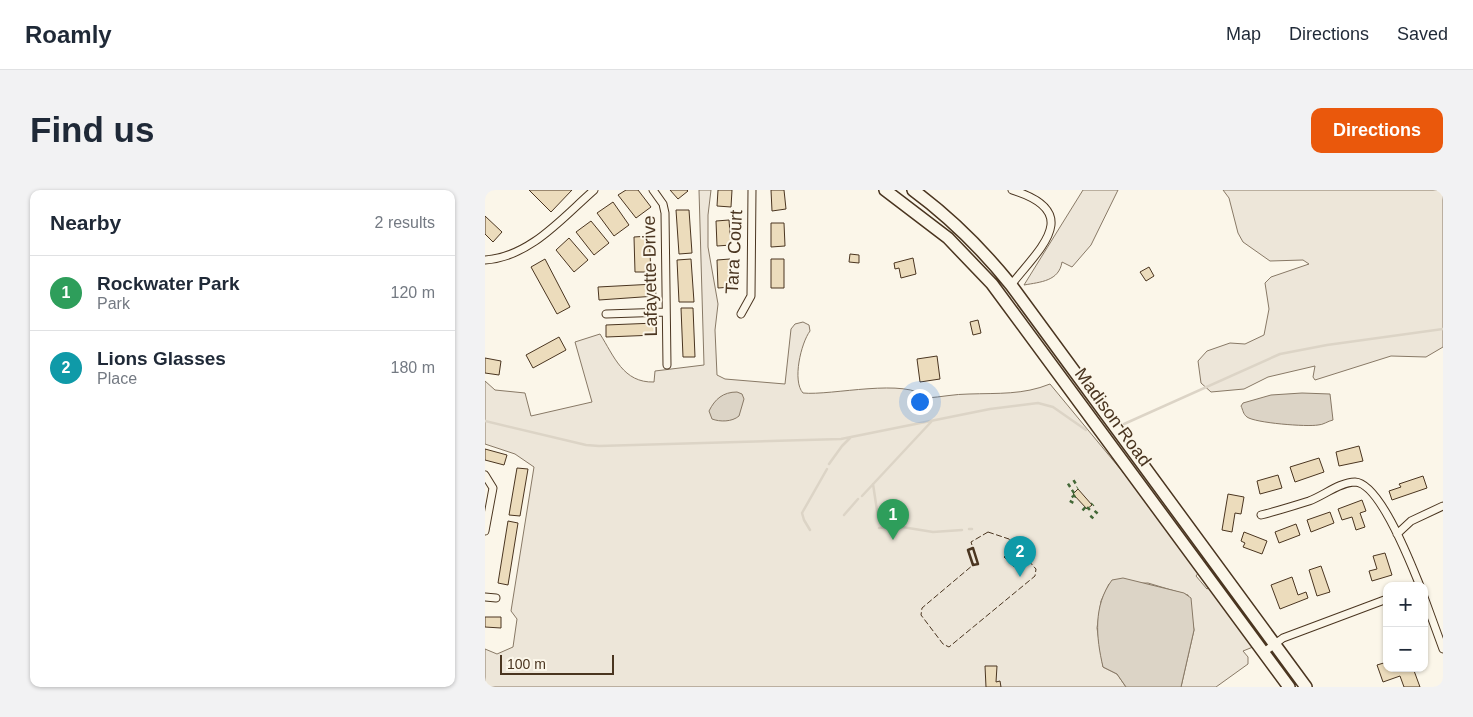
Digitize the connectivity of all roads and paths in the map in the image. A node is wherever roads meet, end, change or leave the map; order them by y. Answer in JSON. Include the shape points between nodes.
{"nodes":[{"id":1,"x":595,"y":190,"type":"edge"},
{"id":2,"x":653,"y":190,"type":"edge"},
{"id":3,"x":752,"y":190,"type":"edge"},
{"id":4,"x":885,"y":190,"type":"edge"},
{"id":5,"x":913,"y":190,"type":"edge"},
{"id":6,"x":1012,"y":190,"type":"edge"},
{"id":7,"x":905,"y":203,"type":"junction"},
{"id":8,"x":485,"y":260,"type":"edge"},
{"id":9,"x":1011,"y":285,"type":"junction"},
{"id":10,"x":666,"y":312,"type":"junction"},
{"id":11,"x":606,"y":314,"type":"dead end"},
{"id":12,"x":741,"y":314,"type":"dead end"},
{"id":13,"x":667,"y":365,"type":"dead end"},
{"id":14,"x":485,"y":475,"type":"edge"},
{"id":15,"x":1443,"y":506,"type":"edge"},
{"id":16,"x":1261,"y":515,"type":"dead end"},
{"id":17,"x":485,"y":531,"type":"edge"},
{"id":18,"x":1397,"y":534,"type":"junction"},
{"id":19,"x":1418,"y":582,"type":"edge"},
{"id":20,"x":485,"y":597,"type":"edge"},
{"id":21,"x":496,"y":598,"type":"dead end"},
{"id":22,"x":1383,"y":600,"type":"edge"},
{"id":23,"x":1428,"y":607,"type":"edge"},
{"id":24,"x":1275,"y":644,"type":"junction"},
{"id":25,"x":1443,"y":649,"type":"edge"},
{"id":26,"x":1264,"y":652,"type":"junction"},
{"id":27,"x":1289,"y":687,"type":"edge"},
{"id":28,"x":1306,"y":687,"type":"edge"}],
"edges":[{"from":1,"to":8,"type":"street","via":[[522,250],[505,258]]},
{"from":2,"to":10,"type":"street","name":"Lafayette Drive","via":[[665,213]]},
{"from":3,"to":12,"type":"street","name":"Tara Court","via":[[751,296]]},
{"from":4,"to":7,"type":"main road","name":"Madison Road"},
{"from":5,"to":7,"type":"street"},
{"from":5,"to":9,"type":"main road","name":"Madison Road","via":[[979,247]]},
{"from":6,"to":9,"type":"street","via":[[1042,204],[1052,223],[1049,236]]},
{"from":7,"to":26,"type":"main road","name":"Madison Road","via":[[948,238],[992,284]]},
{"from":9,"to":24,"type":"main road","name":"Madison Road"},
{"from":10,"to":11,"type":"street"},
{"from":10,"to":13,"type":"street","name":"Lafayette Drive"},
{"from":14,"to":17,"type":"street","via":[[493,488]]},
{"from":15,"to":18,"type":"street","via":[[1411,521]]},
{"from":16,"to":18,"type":"street","via":[[1310,501],[1355,482],[1370,490]]},
{"from":18,"to":19,"type":"street"},
{"from":20,"to":21,"type":"street"},
{"from":22,"to":24,"type":"street"},
{"from":23,"to":25,"type":"street"},
{"from":24,"to":26,"type":"street"},
{"from":24,"to":28,"type":"main road","name":"Madison Road"},
{"from":26,"to":27,"type":"main road","name":"Madison Road"}]}
